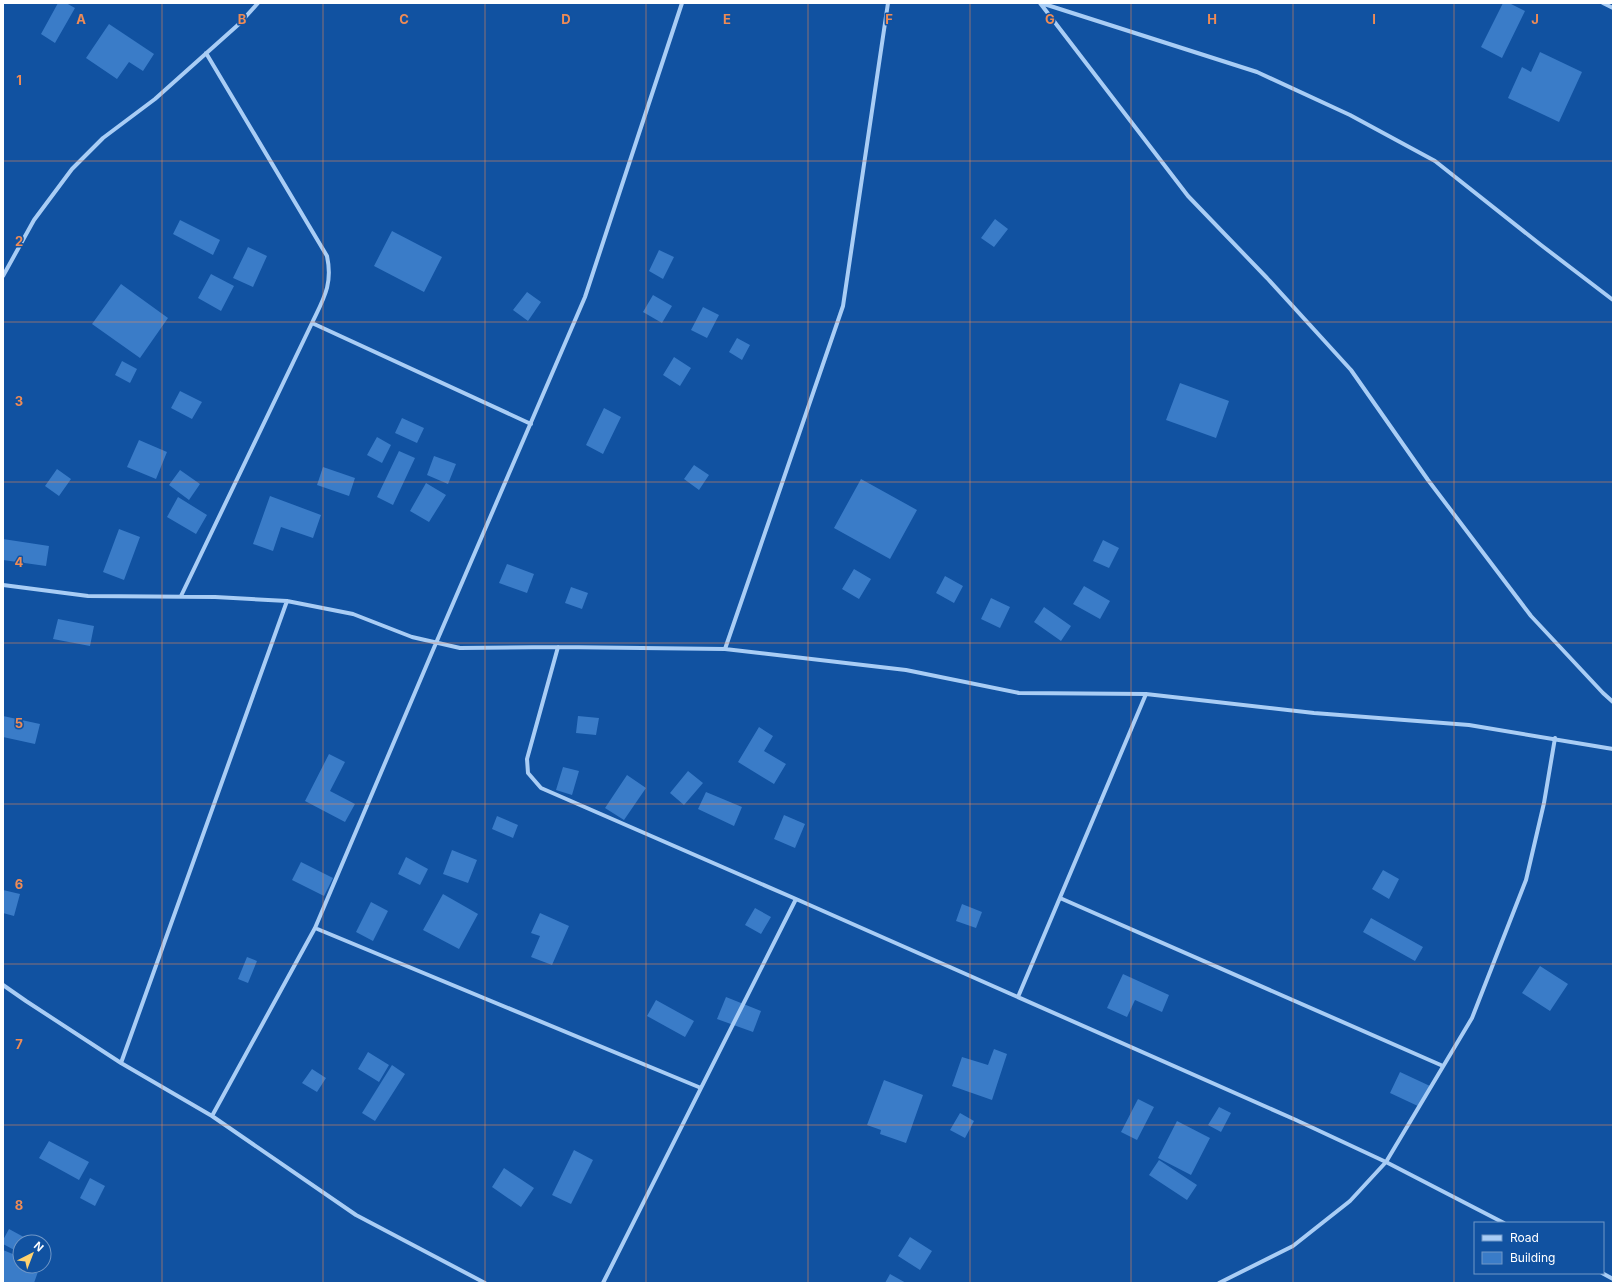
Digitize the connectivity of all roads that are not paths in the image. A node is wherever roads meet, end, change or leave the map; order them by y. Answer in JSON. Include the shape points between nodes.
{"nodes":[{"id":1,"x":258,"y":3,"type":"edge"},
{"id":2,"x":682,"y":3,"type":"edge"},
{"id":3,"x":888,"y":3,"type":"edge"},
{"id":4,"x":1040,"y":3,"type":"edge"},
{"id":5,"x":1603,"y":3,"type":"edge"},
{"id":6,"x":1613,"y":8,"type":"edge"},
{"id":7,"x":206,"y":53,"type":"junction"},
{"id":8,"x":3,"y":276,"type":"edge"},
{"id":9,"x":1613,"y":300,"type":"edge"},
{"id":10,"x":312,"y":323,"type":"junction"},
{"id":11,"x":531,"y":424,"type":"junction"},
{"id":12,"x":3,"y":585,"type":"edge"},
{"id":13,"x":181,"y":596,"type":"junction"},
{"id":14,"x":287,"y":601,"type":"junction"},
{"id":15,"x":436,"y":643,"type":"junction"},
{"id":16,"x":558,"y":647,"type":"junction"},
{"id":17,"x":725,"y":649,"type":"junction"},
{"id":18,"x":1146,"y":694,"type":"junction"},
{"id":19,"x":1613,"y":702,"type":"edge"},
{"id":20,"x":1555,"y":738,"type":"junction"},
{"id":21,"x":1613,"y":748,"type":"edge"},
{"id":22,"x":1060,"y":898,"type":"junction"},
{"id":23,"x":796,"y":899,"type":"junction"},
{"id":24,"x":315,"y":928,"type":"junction"},
{"id":25,"x":3,"y":985,"type":"edge"},
{"id":26,"x":1018,"y":997,"type":"junction"},
{"id":27,"x":121,"y":1062,"type":"junction"},
{"id":28,"x":1443,"y":1066,"type":"junction"},
{"id":29,"x":701,"y":1088,"type":"junction"},
{"id":30,"x":212,"y":1116,"type":"junction"},
{"id":31,"x":1386,"y":1162,"type":"junction"},
{"id":32,"x":1502,"y":1222,"type":"edge"},
{"id":33,"x":1604,"y":1274,"type":"edge"},
{"id":34,"x":1613,"y":1279,"type":"edge"},
{"id":35,"x":485,"y":1283,"type":"edge"},
{"id":36,"x":603,"y":1283,"type":"edge"},
{"id":37,"x":1219,"y":1283,"type":"edge"}],
"edges":[{"from":1,"to":7,"type":"street"},
{"from":2,"to":11,"type":"street","via":[[585,298]]},
{"from":3,"to":17,"type":"street","via":[[843,306]]},
{"from":4,"to":9,"type":"street","via":[[1256,72],[1350,116],[1434,161]]},
{"from":4,"to":19,"type":"street","via":[[1188,196],[1351,370],[1428,480],[1531,616]]},
{"from":5,"to":6,"type":"street"},
{"from":7,"to":8,"type":"street","via":[[155,99],[103,138],[72,169],[34,220]]},
{"from":7,"to":10,"type":"street","via":[[327,256],[330,282]]},
{"from":10,"to":11,"type":"street"},
{"from":10,"to":13,"type":"street"},
{"from":11,"to":15,"type":"street"},
{"from":12,"to":13,"type":"street","via":[[88,596]]},
{"from":13,"to":14,"type":"street"},
{"from":14,"to":15,"type":"street","via":[[353,614],[412,637]]},
{"from":14,"to":27,"type":"street"},
{"from":15,"to":16,"type":"street","via":[[460,648]]},
{"from":15,"to":24,"type":"street"},
{"from":16,"to":17,"type":"street"},
{"from":16,"to":23,"type":"street","via":[[527,759],[528,773],[541,788]]},
{"from":17,"to":18,"type":"street","via":[[906,670],[1018,694]]},
{"from":18,"to":20,"type":"street","via":[[1314,713],[1469,725]]},
{"from":18,"to":22,"type":"street"},
{"from":20,"to":21,"type":"street"},
{"from":20,"to":28,"type":"street","via":[[1544,803],[1526,880],[1472,1018]]},
{"from":22,"to":26,"type":"street"},
{"from":22,"to":28,"type":"street"},
{"from":23,"to":26,"type":"street"},
{"from":23,"to":29,"type":"street"},
{"from":24,"to":29,"type":"street"},
{"from":24,"to":30,"type":"street"},
{"from":25,"to":27,"type":"street"},
{"from":26,"to":31,"type":"street"},
{"from":27,"to":30,"type":"street"},
{"from":28,"to":31,"type":"street"},
{"from":29,"to":36,"type":"street"},
{"from":30,"to":35,"type":"street","via":[[356,1215]]},
{"from":31,"to":32,"type":"street"},
{"from":31,"to":37,"type":"street","via":[[1350,1201],[1293,1246]]},
{"from":33,"to":34,"type":"street"}]}
